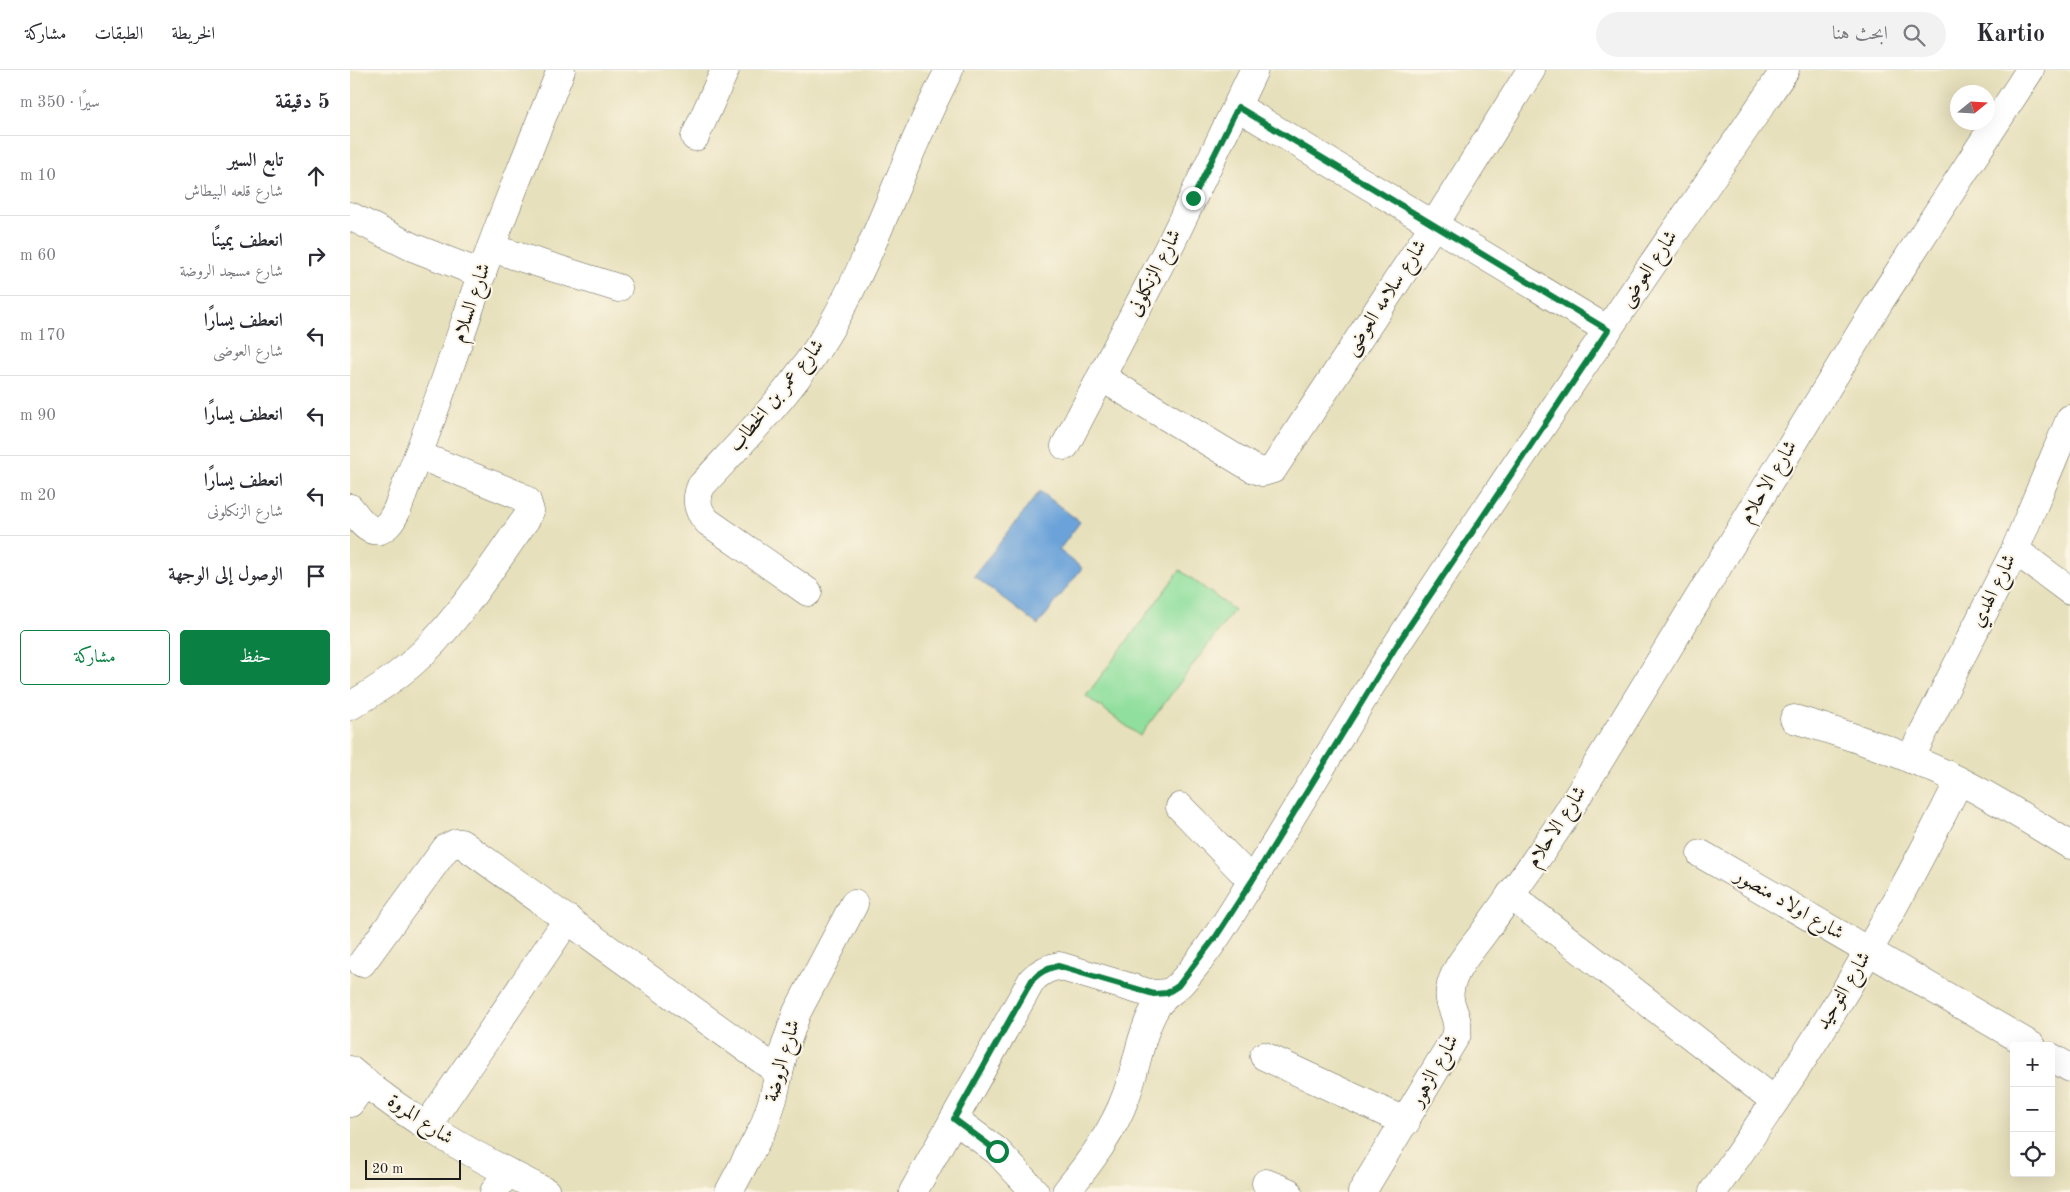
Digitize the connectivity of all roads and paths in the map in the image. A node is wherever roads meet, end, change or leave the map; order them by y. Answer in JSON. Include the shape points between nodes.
{"nodes":[{"id":1,"x":561,"y":70,"type":"edge"},
{"id":2,"x":726,"y":70,"type":"edge"},
{"id":3,"x":949,"y":70,"type":"edge"},
{"id":4,"x":1254,"y":70,"type":"edge"},
{"id":5,"x":1531,"y":70,"type":"edge"},
{"id":6,"x":1785,"y":70,"type":"edge"},
{"id":7,"x":2030,"y":70,"type":"edge"},
{"id":8,"x":1238,"y":107,"type":"junction"},
{"id":9,"x":695,"y":137,"type":"dead end"},
{"id":10,"x":350,"y":216,"type":"edge"},
{"id":11,"x":1434,"y":225,"type":"junction"},
{"id":12,"x":491,"y":248,"type":"junction"},
{"id":13,"x":482,"y":274,"type":"junction"},
{"id":14,"x":618,"y":288,"type":"dead end"},
{"id":15,"x":1608,"y":330,"type":"junction"},
{"id":16,"x":1101,"y":377,"type":"junction"},
{"id":17,"x":2070,"y":419,"type":"edge"},
{"id":18,"x":1065,"y":446,"type":"dead end"},
{"id":19,"x":418,"y":455,"type":"junction"},
{"id":20,"x":350,"y":508,"type":"edge"},
{"id":21,"x":2015,"y":550,"type":"junction"},
{"id":22,"x":2070,"y":591,"type":"edge"},
{"id":23,"x":808,"y":592,"type":"dead end"},
{"id":24,"x":350,"y":706,"type":"edge"},
{"id":25,"x":1794,"y":719,"type":"dead end"},
{"id":26,"x":1910,"y":759,"type":"junction"},
{"id":27,"x":1959,"y":781,"type":"junction"},
{"id":28,"x":1180,"y":807,"type":"dead end"},
{"id":29,"x":2070,"y":845,"type":"edge"},
{"id":30,"x":1701,"y":854,"type":"dead end"},
{"id":31,"x":1252,"y":881,"type":"junction"},
{"id":32,"x":1510,"y":895,"type":"junction"},
{"id":33,"x":854,"y":904,"type":"dead end"},
{"id":34,"x":568,"y":920,"type":"junction"},
{"id":35,"x":1869,"y":951,"type":"junction"},
{"id":36,"x":362,"y":963,"type":"dead end"},
{"id":37,"x":1167,"y":993,"type":"junction"},
{"id":38,"x":2025,"y":1042,"type":"edge"},
{"id":39,"x":1264,"y":1056,"type":"dead end"},
{"id":40,"x":2055,"y":1059,"type":"edge"},
{"id":41,"x":2070,"y":1068,"type":"edge"},
{"id":42,"x":780,"y":1072,"type":"junction"},
{"id":43,"x":355,"y":1085,"type":"edge"},
{"id":44,"x":1775,"y":1101,"type":"junction"},
{"id":45,"x":954,"y":1119,"type":"junction"},
{"id":46,"x":1406,"y":1122,"type":"junction"},
{"id":47,"x":427,"y":1126,"type":"junction"},
{"id":48,"x":501,"y":1182,"type":"edge"},
{"id":49,"x":546,"y":1192,"type":"edge"},
{"id":50,"x":729,"y":1192,"type":"edge"},
{"id":51,"x":913,"y":1192,"type":"edge"},
{"id":52,"x":1035,"y":1192,"type":"edge"},
{"id":53,"x":1066,"y":1192,"type":"edge"},
{"id":54,"x":1362,"y":1192,"type":"edge"},
{"id":55,"x":1713,"y":1192,"type":"edge"}],
"edges":[{"from":1,"to":12,"type":"street","name":"شارع السلام"},
{"from":2,"to":9,"type":"street"},
{"from":3,"to":23,"type":"street","name":"شارع عمر بن الخطاب","via":[[855,284],[832,326],[804,367],[701,486],[698,494],[699,509],[708,522]]},
{"from":4,"to":8,"type":"street","name":"شارع الزنكلونى"},
{"from":5,"to":11,"type":"street","name":"شارع سلامه العوضى"},
{"from":6,"to":15,"type":"street","name":"شارع العوضى"},
{"from":7,"to":32,"type":"street","name":"شارع الاحلام","via":[[1880,301],[1568,812]]},
{"from":8,"to":11,"type":"street"},
{"from":8,"to":16,"type":"street","name":"شارع الزنكلونى"},
{"from":10,"to":13,"type":"street","via":[[412,247]]},
{"from":11,"to":15,"type":"street"},
{"from":11,"to":16,"type":"street","name":"شارع سلامه العوضى","via":[[1277,465],[1268,471],[1252,468]]},
{"from":12,"to":13,"type":"street","name":"شارع السلام"},
{"from":12,"to":14,"type":"street"},
{"from":13,"to":19,"type":"street","name":"شارع السلام"},
{"from":15,"to":31,"type":"street","name":"شارع العوضى","via":[[1400,640]]},
{"from":16,"to":18,"type":"street","name":"شارع الزنكلونى"},
{"from":17,"to":21,"type":"street","name":"شارع الهدي"},
{"from":19,"to":20,"type":"street","name":"شارع السلام","via":[[385,527],[377,531],[369,529]]},
{"from":19,"to":24,"type":"street","via":[[518,495],[527,501],[530,511],[435,641],[384,686]]},
{"from":21,"to":22,"type":"street"},
{"from":21,"to":26,"type":"street","name":"شارع الهدي"},
{"from":25,"to":26,"type":"street"},
{"from":26,"to":27,"type":"street"},
{"from":27,"to":29,"type":"street"},
{"from":27,"to":35,"type":"street","name":"شارع التوحيد","via":[[1915,870]]},
{"from":28,"to":31,"type":"street"},
{"from":30,"to":35,"type":"street","name":"شارع اولاد منصور"},
{"from":31,"to":37,"type":"street","name":"شارع العوضى","via":[[1217,935],[1178,986]]},
{"from":32,"to":44,"type":"street"},
{"from":32,"to":46,"type":"street","name":"شارع الزهور","via":[[1458,970],[1450,991],[1459,1024],[1457,1034]]},
{"from":33,"to":42,"type":"street","name":"شارع الروضة","via":[[797,1012]]},
{"from":34,"to":36,"type":"street","via":[[466,845],[456,843],[443,852]]},
{"from":34,"to":42,"type":"street"},
{"from":34,"to":47,"type":"street"},
{"from":35,"to":38,"type":"street","name":"شارع اولاد منصور"},
{"from":35,"to":44,"type":"street","name":"شارع التوحيد"},
{"from":37,"to":45,"type":"street","via":[[1148,993],[1058,966],[1039,973],[1032,980]]},
{"from":37,"to":53,"type":"street","name":"شارع العوضى","via":[[1149,1022],[1125,1101],[1093,1158]]},
{"from":39,"to":46,"type":"street"},
{"from":40,"to":41,"type":"street"},
{"from":42,"to":50,"type":"street","name":"شارع الروضة","via":[[764,1126]]},
{"from":43,"to":47,"type":"street","name":"شارع المروة"},
{"from":44,"to":55,"type":"street","name":"شارع التوحيد"},
{"from":45,"to":51,"type":"street"},
{"from":45,"to":52,"type":"street","via":[[997,1151]]},
{"from":46,"to":54,"type":"street","name":"شارع الزهور"},
{"from":47,"to":48,"type":"street","name":"شارع المروة"},
{"from":48,"to":49,"type":"street","name":"شارع المروة"}]}
